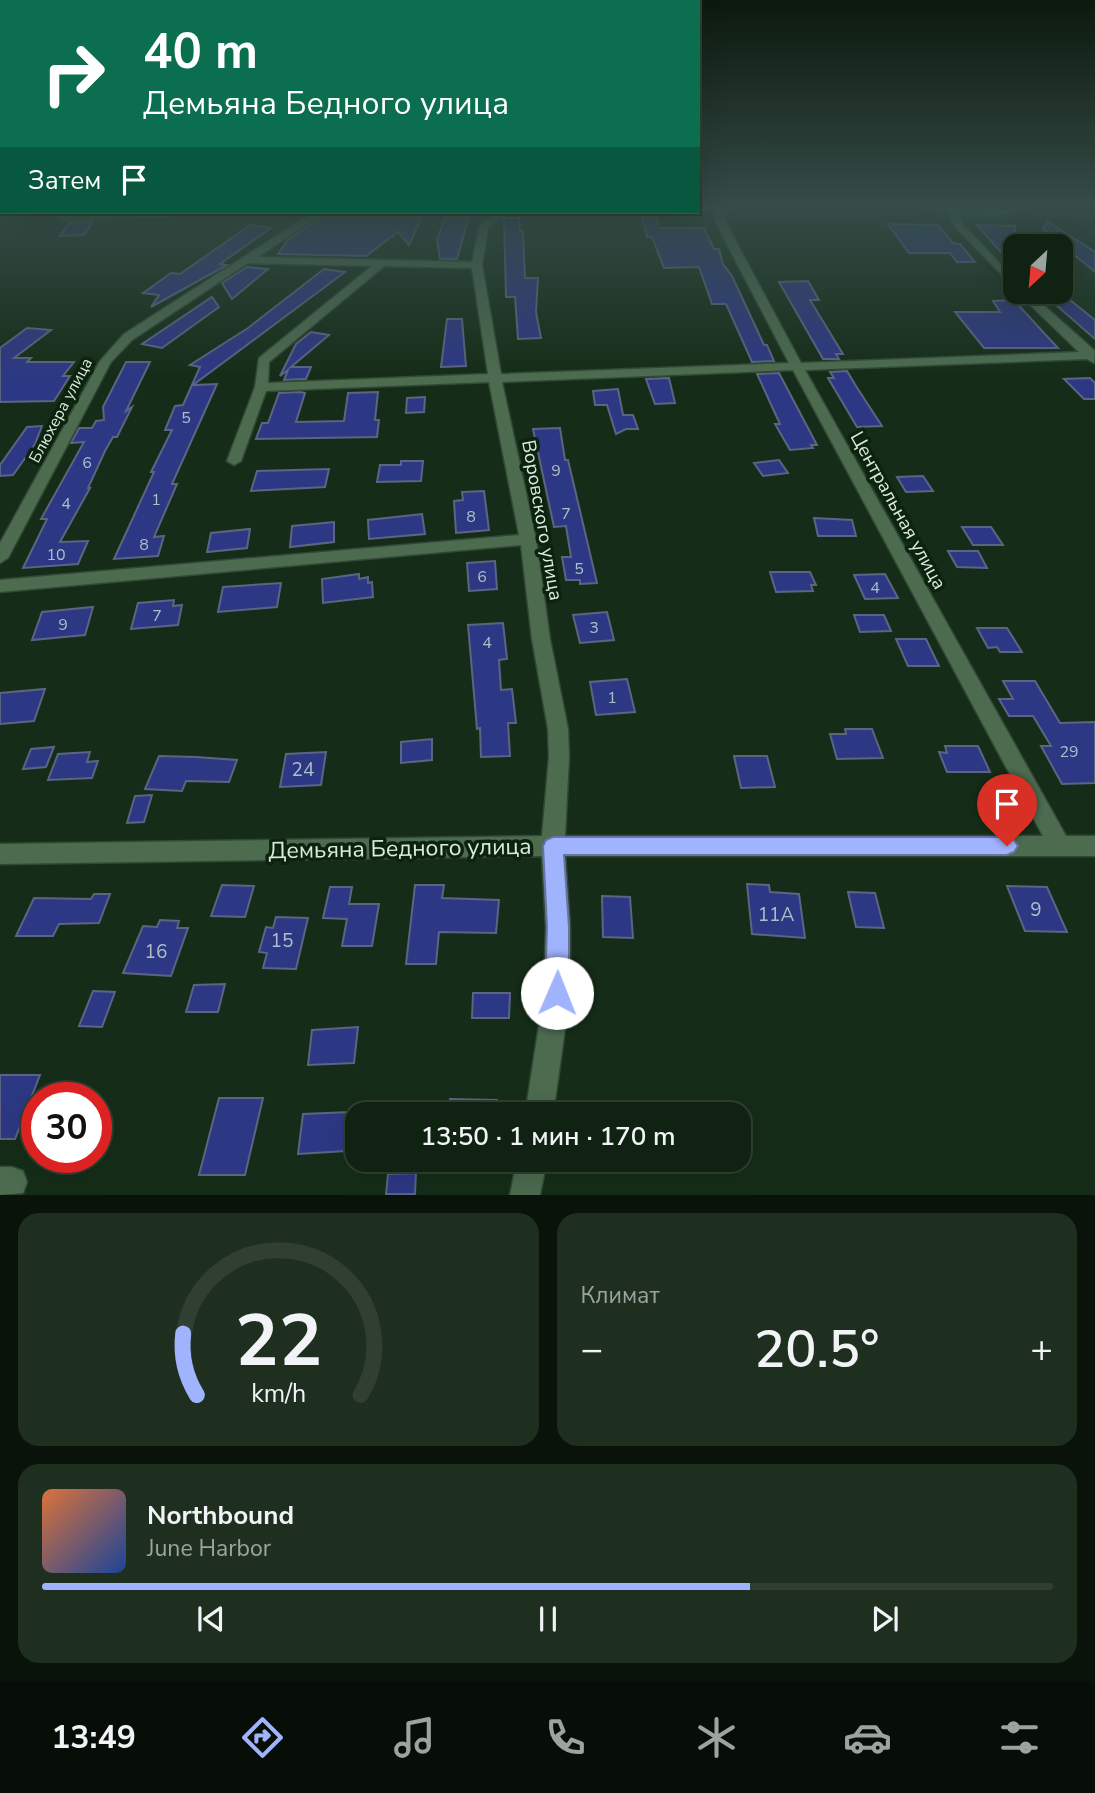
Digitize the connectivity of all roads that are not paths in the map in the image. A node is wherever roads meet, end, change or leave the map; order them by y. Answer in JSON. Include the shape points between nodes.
{"nodes":[{"id":1,"x":243,"y":263,"type":"edge"},
{"id":2,"x":382,"y":263,"type":"edge"},
{"id":3,"x":407,"y":263,"type":"edge"},
{"id":4,"x":742,"y":263,"type":"edge"},
{"id":5,"x":477,"y":265,"type":"joint"},
{"id":6,"x":1035,"y":304,"type":"edge"},
{"id":7,"x":1093,"y":357,"type":"edge"},
{"id":8,"x":797,"y":367,"type":"junction"},
{"id":9,"x":495,"y":379,"type":"junction"},
{"id":10,"x":261,"y":387,"type":"junction"},
{"id":11,"x":234,"y":461,"type":"dead end"},
{"id":12,"x":528,"y":539,"type":"junction"},
{"id":13,"x":0,"y":558,"type":"edge"},
{"id":14,"x":0,"y":586,"type":"edge"},
{"id":15,"x":553,"y":846,"type":"junction"},
{"id":16,"x":1060,"y":846,"type":"junction"},
{"id":17,"x":1095,"y":846,"type":"edge"},
{"id":18,"x":0,"y":854,"type":"edge"},
{"id":19,"x":542,"y":1102,"type":"edge"},
{"id":20,"x":530,"y":1172,"type":"edge"},
{"id":21,"x":525,"y":1195,"type":"edge"}],
"edges":[{"from":1,"to":13,"type":"street","name":"Блюхера улица","via":[[128,337],[106,361]]},
{"from":2,"to":10,"type":"street","via":[[263,361]]},
{"from":3,"to":5,"type":"street"},
{"from":4,"to":8,"type":"street","name":"Центральная улица"},
{"from":5,"to":9,"type":"street","name":"Воровского улица"},
{"from":6,"to":7,"type":"street"},
{"from":7,"to":8,"type":"street"},
{"from":8,"to":9,"type":"street"},
{"from":8,"to":16,"type":"street","name":"Центральная улица"},
{"from":9,"to":10,"type":"street"},
{"from":9,"to":12,"type":"street","name":"Воровского улица"},
{"from":10,"to":11,"type":"street"},
{"from":12,"to":14,"type":"street"},
{"from":12,"to":15,"type":"street","name":"Воровского улица","via":[[558,729]]},
{"from":15,"to":16,"type":"street","name":"Демьяна Бедного улица"},
{"from":15,"to":18,"type":"street","name":"Демьяна Бедного улица"},
{"from":15,"to":19,"type":"street","name":"Воровского улица","via":[[557,993]]},
{"from":16,"to":17,"type":"street","name":"Демьяна Бедного улица"},
{"from":20,"to":21,"type":"street"}]}
